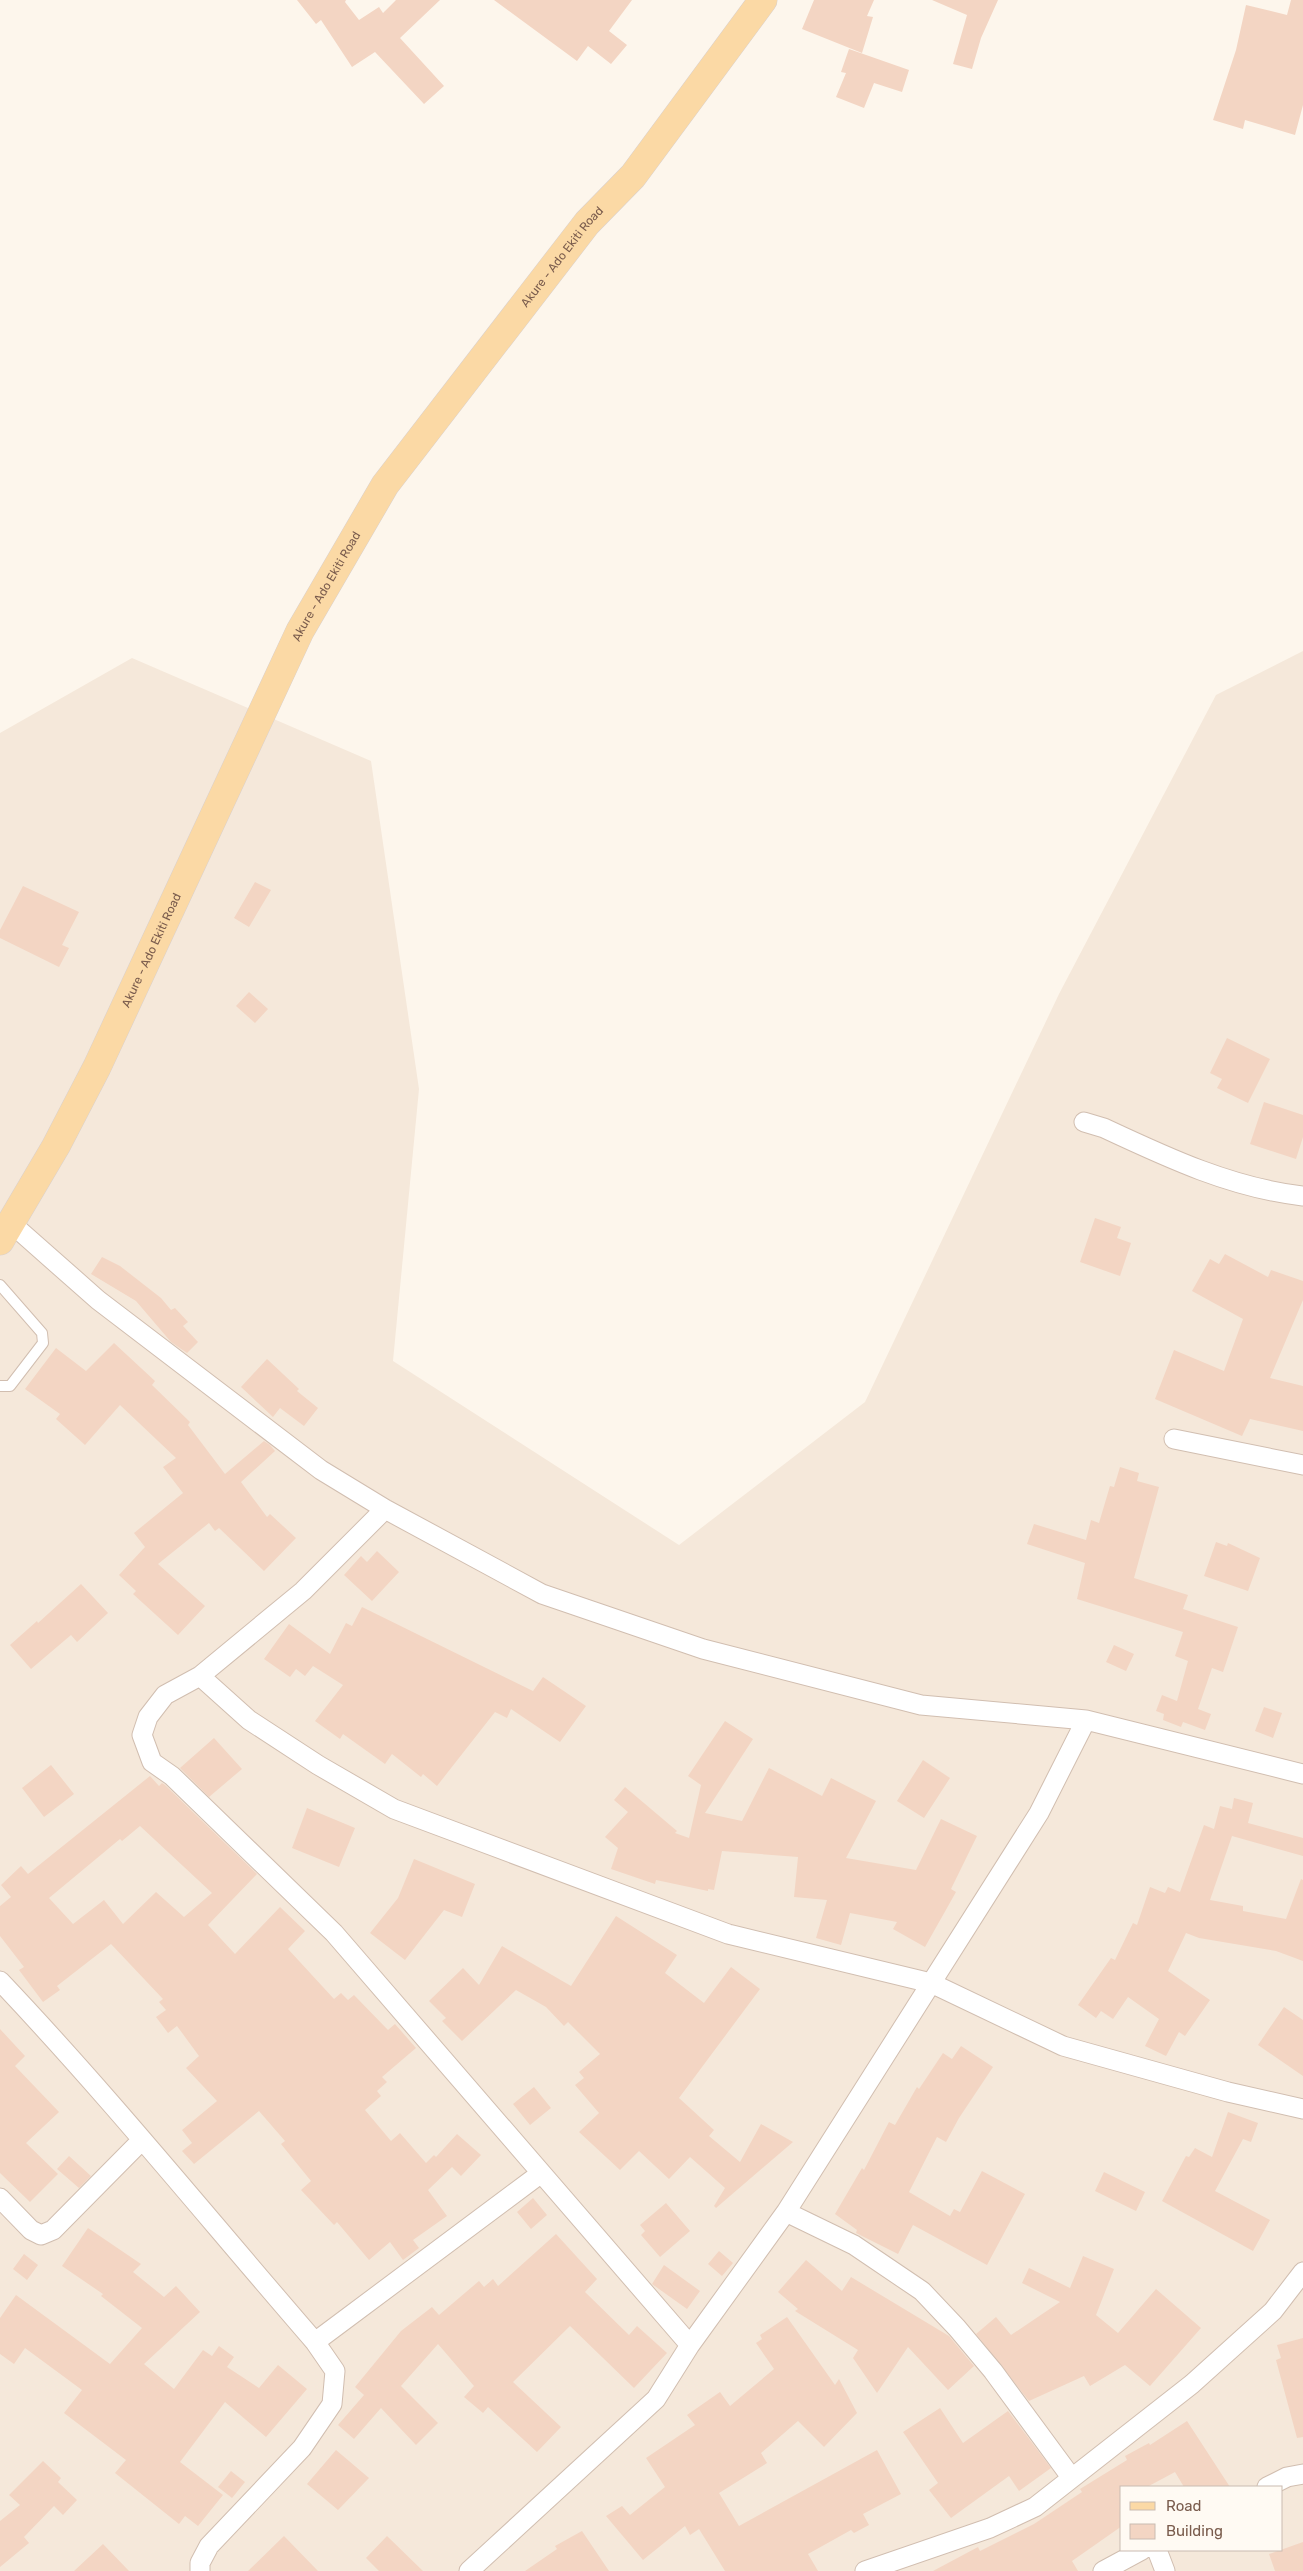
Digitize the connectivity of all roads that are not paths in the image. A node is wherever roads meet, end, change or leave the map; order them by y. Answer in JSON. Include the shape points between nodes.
{"nodes":[{"id":1,"x":763,"y":0,"type":"edge"},
{"id":2,"x":1084,"y":1122,"type":"dead end"},
{"id":3,"x":1303,"y":1196,"type":"edge"},
{"id":4,"x":6,"y":1232,"type":"edge"},
{"id":5,"x":0,"y":1285,"type":"edge"},
{"id":6,"x":0,"y":1386,"type":"edge"},
{"id":7,"x":1174,"y":1439,"type":"dead end"},
{"id":8,"x":1303,"y":1465,"type":"edge"},
{"id":9,"x":385,"y":1509,"type":"junction"},
{"id":10,"x":200,"y":1676,"type":"junction"},
{"id":11,"x":1086,"y":1720,"type":"junction"},
{"id":12,"x":1303,"y":1774,"type":"edge"},
{"id":13,"x":0,"y":1980,"type":"edge"},
{"id":14,"x":931,"y":1983,"type":"junction"},
{"id":15,"x":1303,"y":2109,"type":"edge"},
{"id":16,"x":141,"y":2141,"type":"junction"},
{"id":17,"x":540,"y":2174,"type":"junction"},
{"id":18,"x":0,"y":2198,"type":"edge"},
{"id":19,"x":786,"y":2212,"type":"junction"},
{"id":20,"x":1303,"y":2272,"type":"edge"},
{"id":21,"x":315,"y":2342,"type":"junction"},
{"id":22,"x":690,"y":2345,"type":"junction"},
{"id":23,"x":1303,"y":2474,"type":"edge"},
{"id":24,"x":1071,"y":2477,"type":"junction"},
{"id":25,"x":1269,"y":2486,"type":"edge"},
{"id":26,"x":1140,"y":2551,"type":"edge"},
{"id":27,"x":1157,"y":2551,"type":"edge"},
{"id":28,"x":200,"y":2571,"type":"edge"},
{"id":29,"x":469,"y":2571,"type":"edge"},
{"id":30,"x":866,"y":2571,"type":"edge"},
{"id":31,"x":1102,"y":2571,"type":"edge"},
{"id":32,"x":1165,"y":2571,"type":"edge"}],
"edges":[{"from":1,"to":4,"type":"main road","name":"Akure - Ado Ekiti Road","via":[[633,176],[587,223],[385,484],[300,631],[97,1067]]},
{"from":2,"to":3,"type":"street","via":[[1219,1179],[1280,1194]]},
{"from":4,"to":9,"type":"street","via":[[321,1470]]},
{"from":5,"to":6,"type":"lane","via":[[42,1333],[43,1343],[10,1386]]},
{"from":7,"to":8,"type":"street"},
{"from":9,"to":10,"type":"street","via":[[304,1591]]},
{"from":9,"to":11,"type":"street","via":[[542,1594],[703,1649],[921,1705]]},
{"from":10,"to":14,"type":"street","via":[[249,1720],[394,1809],[728,1934]]},
{"from":10,"to":17,"type":"street","via":[[164,1695],[148,1717],[142,1735],[152,1762],[172,1776],[334,1932]]},
{"from":11,"to":12,"type":"street"},
{"from":11,"to":14,"type":"street","via":[[1040,1813]]},
{"from":13,"to":16,"type":"street","via":[[73,2058]]},
{"from":14,"to":15,"type":"street","via":[[1063,2046],[1228,2092]]},
{"from":14,"to":19,"type":"street"},
{"from":16,"to":18,"type":"street","via":[[53,2230],[42,2235],[31,2230]]},
{"from":16,"to":21,"type":"street"},
{"from":17,"to":21,"type":"street"},
{"from":17,"to":22,"type":"street"},
{"from":19,"to":22,"type":"street"},
{"from":19,"to":24,"type":"street","via":[[854,2245],[922,2291],[993,2372]]},
{"from":20,"to":24,"type":"street","via":[[1273,2310],[1192,2384]]},
{"from":21,"to":28,"type":"street","via":[[335,2371],[332,2404],[302,2448],[209,2546],[200,2563]]},
{"from":22,"to":29,"type":"street","via":[[656,2399]]},
{"from":23,"to":25,"type":"street"},
{"from":24,"to":30,"type":"street","via":[[1035,2507],[990,2528]]},
{"from":26,"to":31,"type":"street"},
{"from":27,"to":32,"type":"street"}]}
